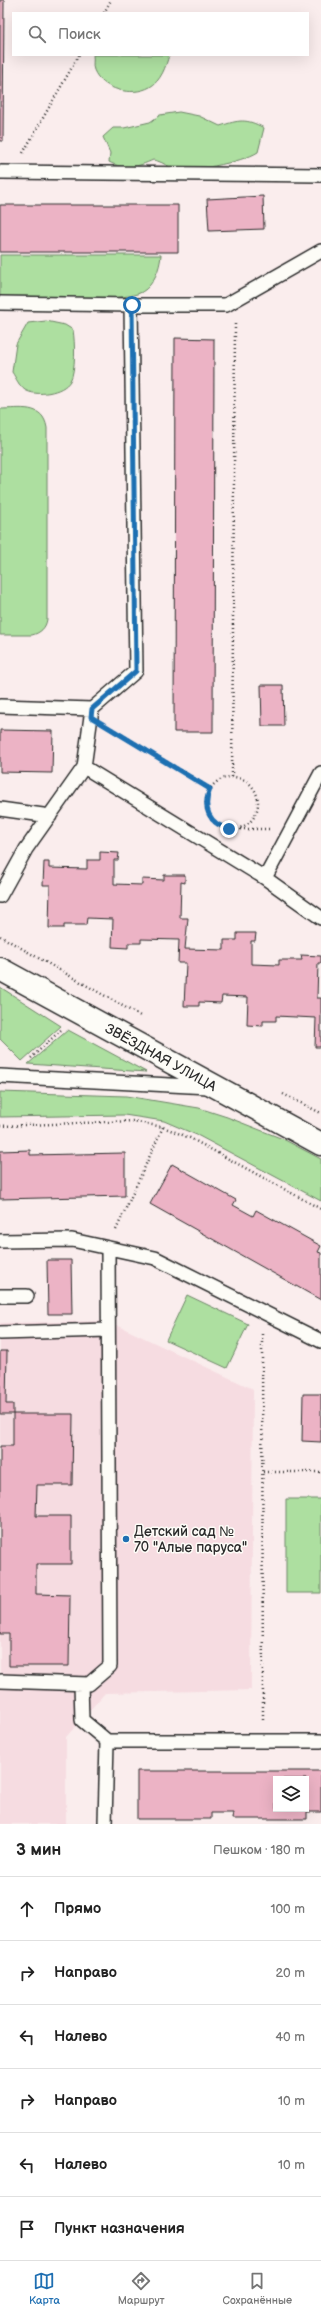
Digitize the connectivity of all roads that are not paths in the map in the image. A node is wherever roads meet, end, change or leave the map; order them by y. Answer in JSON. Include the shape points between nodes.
{"nodes":[{"id":1,"x":6,"y":172,"type":"edge"},
{"id":2,"x":321,"y":175,"type":"edge"},
{"id":3,"x":321,"y":251,"type":"edge"},
{"id":4,"x":0,"y":303,"type":"edge"},
{"id":5,"x":132,"y":305,"type":"junction"},
{"id":6,"x":0,"y":706,"type":"edge"},
{"id":7,"x":91,"y":713,"type":"junction"},
{"id":8,"x":84,"y":767,"type":"junction"},
{"id":9,"x":321,"y":773,"type":"edge"},
{"id":10,"x":0,"y":809,"type":"edge"},
{"id":11,"x":50,"y":816,"type":"junction"},
{"id":12,"x":265,"y":878,"type":"junction"},
{"id":13,"x":0,"y":896,"type":"edge"},
{"id":14,"x":321,"y":918,"type":"edge"},
{"id":15,"x":0,"y":969,"type":"edge"},
{"id":16,"x":5,"y":1077,"type":"edge"},
{"id":17,"x":217,"y":1087,"type":"junction"},
{"id":18,"x":321,"y":1144,"type":"edge"},
{"id":19,"x":0,"y":1241,"type":"edge"},
{"id":20,"x":108,"y":1248,"type":"junction"},
{"id":21,"x":0,"y":1296,"type":"edge"},
{"id":22,"x":27,"y":1296,"type":"dead end"},
{"id":23,"x":108,"y":1330,"type":"junction"},
{"id":24,"x":0,"y":1333,"type":"edge"},
{"id":25,"x":321,"y":1342,"type":"edge"},
{"id":26,"x":0,"y":1681,"type":"edge"},
{"id":27,"x":82,"y":1684,"type":"junction"},
{"id":28,"x":107,"y":1741,"type":"junction"},
{"id":29,"x":321,"y":1742,"type":"edge"},
{"id":30,"x":105,"y":1824,"type":"edge"}],
"edges":[{"from":1,"to":2,"type":"lane"},
{"from":3,"to":5,"type":"lane","via":[[226,305]]},
{"from":4,"to":5,"type":"lane"},
{"from":5,"to":7,"type":"lane","via":[[136,671]]},
{"from":6,"to":7,"type":"lane"},
{"from":7,"to":8,"type":"lane"},
{"from":8,"to":11,"type":"lane"},
{"from":8,"to":12,"type":"lane"},
{"from":9,"to":12,"type":"lane"},
{"from":10,"to":11,"type":"lane"},
{"from":11,"to":13,"type":"lane","via":[[26,850]]},
{"from":12,"to":14,"type":"lane"},
{"from":15,"to":17,"type":"street","name":"ЗВЁЗДНАЯ УЛИЦА"},
{"from":16,"to":17,"type":"lane"},
{"from":17,"to":18,"type":"street","name":"ЗВЁЗДНАЯ УЛИЦА"},
{"from":19,"to":20,"type":"lane","via":[[72,1240]]},
{"from":20,"to":23,"type":"lane"},
{"from":20,"to":25,"type":"lane","via":[[154,1258]]},
{"from":21,"to":22,"type":"lane"},
{"from":23,"to":24,"type":"lane"},
{"from":23,"to":27,"type":"lane","via":[[110,1666],[89,1684]]},
{"from":26,"to":27,"type":"lane"},
{"from":27,"to":28,"type":"lane","via":[[82,1720]]},
{"from":28,"to":29,"type":"lane"},
{"from":28,"to":30,"type":"lane"}]}
